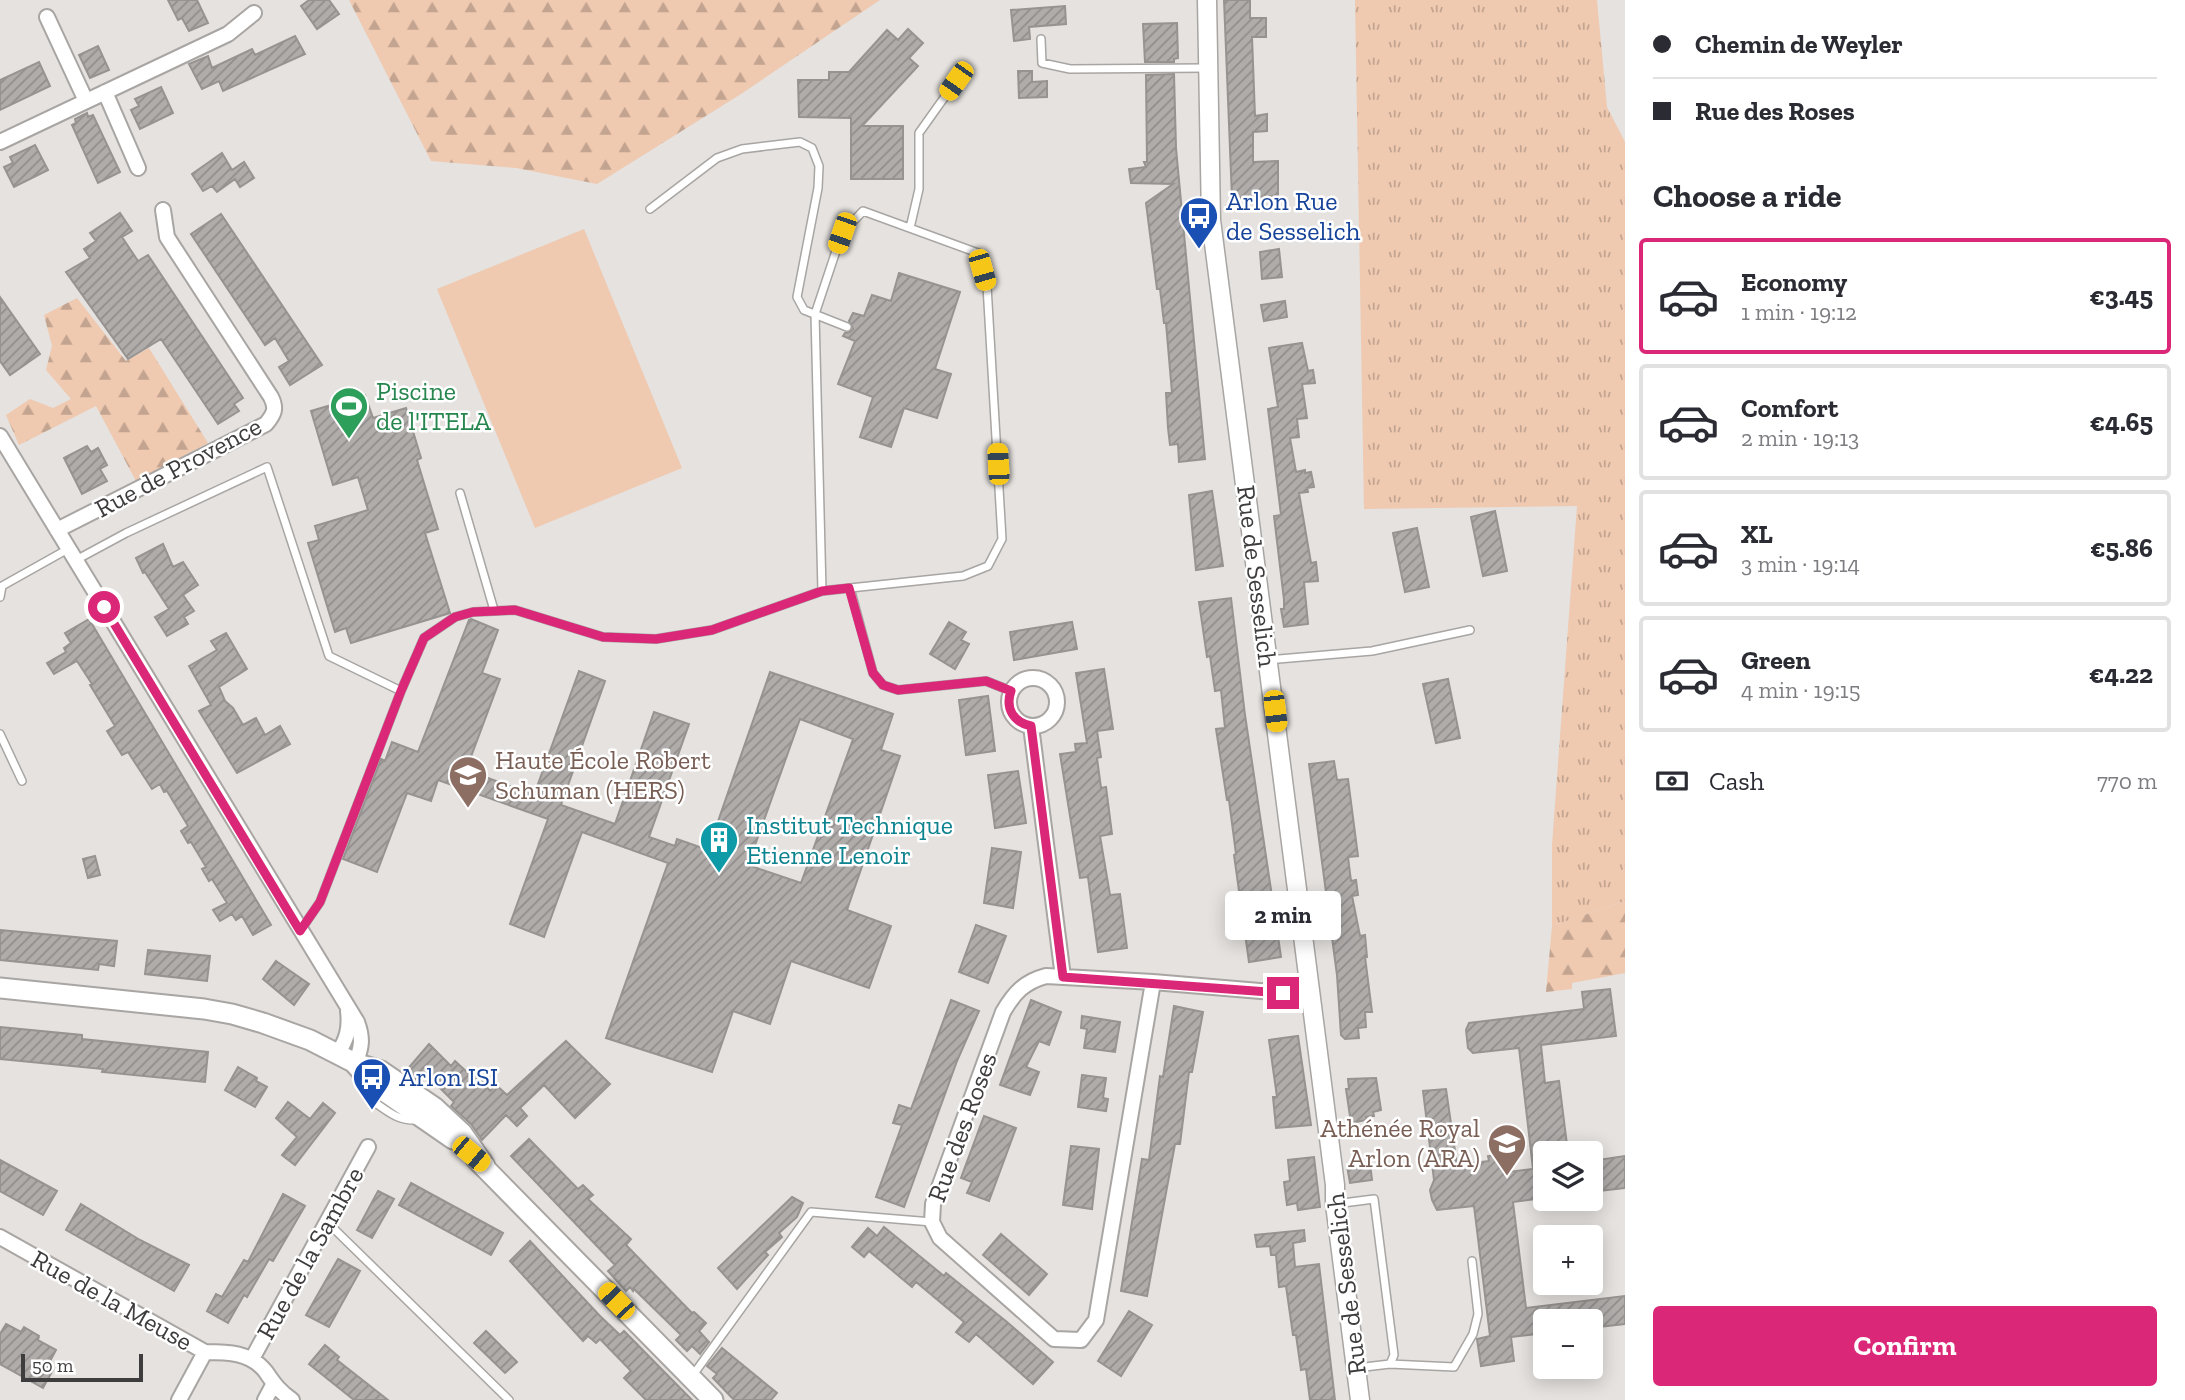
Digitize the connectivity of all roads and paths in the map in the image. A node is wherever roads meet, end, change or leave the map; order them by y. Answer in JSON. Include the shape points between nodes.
{"nodes":[{"id":1,"x":1206,"y":0,"type":"edge"},
{"id":2,"x":254,"y":13,"type":"dead end"},
{"id":3,"x":47,"y":17,"type":"dead end"},
{"id":4,"x":1041,"y":39,"type":"dead end"},
{"id":5,"x":1207,"y":68,"type":"junction"},
{"id":6,"x":956,"y":81,"type":"dead end"},
{"id":7,"x":105,"y":92,"type":"junction"},
{"id":8,"x":86,"y":101,"type":"junction"},
{"id":9,"x":0,"y":142,"type":"edge"},
{"id":10,"x":138,"y":168,"type":"dead end"},
{"id":11,"x":650,"y":209,"type":"dead end"},
{"id":12,"x":163,"y":210,"type":"dead end"},
{"id":13,"x":910,"y":228,"type":"junction"},
{"id":14,"x":815,"y":314,"type":"junction"},
{"id":15,"x":847,"y":327,"type":"dead end"},
{"id":16,"x":0,"y":436,"type":"edge"},
{"id":17,"x":460,"y":493,"type":"dead end"},
{"id":18,"x":57,"y":530,"type":"junction"},
{"id":19,"x":72,"y":555,"type":"junction"},
{"id":20,"x":1,"y":585,"type":"edge"},
{"id":21,"x":849,"y":588,"type":"junction"},
{"id":22,"x":822,"y":591,"type":"junction"},
{"id":23,"x":0,"y":597,"type":"edge"},
{"id":24,"x":494,"y":610,"type":"junction"},
{"id":25,"x":1470,"y":630,"type":"dead end"},
{"id":26,"x":1268,"y":660,"type":"junction"},
{"id":27,"x":401,"y":691,"type":"junction"},
{"id":28,"x":1011,"y":691,"type":"junction"},
{"id":29,"x":1031,"y":726,"type":"junction"},
{"id":30,"x":0,"y":734,"type":"edge"},
{"id":31,"x":22,"y":781,"type":"dead end"},
{"id":32,"x":300,"y":931,"type":"junction"},
{"id":33,"x":1063,"y":977,"type":"junction"},
{"id":34,"x":1153,"y":982,"type":"junction"},
{"id":35,"x":0,"y":988,"type":"edge"},
{"id":36,"x":1309,"y":995,"type":"junction"},
{"id":37,"x":346,"y":1058,"type":"junction"},
{"id":38,"x":368,"y":1147,"type":"dead end"},
{"id":39,"x":485,"y":1167,"type":"junction"},
{"id":40,"x":1335,"y":1205,"type":"junction"},
{"id":41,"x":327,"y":1222,"type":"junction"},
{"id":42,"x":932,"y":1223,"type":"junction"},
{"id":43,"x":0,"y":1237,"type":"edge"},
{"id":44,"x":1472,"y":1261,"type":"dead end"},
{"id":45,"x":205,"y":1352,"type":"junction"},
{"id":46,"x":252,"y":1359,"type":"junction"},
{"id":47,"x":1390,"y":1364,"type":"junction"},
{"id":48,"x":1356,"y":1368,"type":"junction"},
{"id":49,"x":691,"y":1378,"type":"junction"},
{"id":50,"x":273,"y":1385,"type":"junction"},
{"id":51,"x":179,"y":1400,"type":"edge"},
{"id":52,"x":265,"y":1400,"type":"edge"},
{"id":53,"x":292,"y":1400,"type":"edge"},
{"id":54,"x":509,"y":1400,"type":"edge"},
{"id":55,"x":713,"y":1400,"type":"edge"},
{"id":56,"x":1360,"y":1400,"type":"edge"}],
"edges":[{"from":1,"to":5,"type":"street","name":"Rue de Sesselich"},
{"from":2,"to":7,"type":"street","via":[[228,33]]},
{"from":3,"to":8,"type":"street"},
{"from":4,"to":5,"type":"lane","via":[[1042,63],[1070,69]]},
{"from":5,"to":26,"type":"street","name":"Rue de Sesselich","via":[[1211,220]]},
{"from":6,"to":13,"type":"lane","via":[[919,133],[919,189]]},
{"from":7,"to":8,"type":"street"},
{"from":7,"to":10,"type":"street"},
{"from":8,"to":9,"type":"street"},
{"from":11,"to":14,"type":"lane","via":[[717,158],[742,149],[800,142],[812,148],[820,166],[818,188],[797,297],[804,310]]},
{"from":12,"to":18,"type":"street","name":"Rue de Provence","via":[[167,237],[271,397],[275,413],[267,424]]},
{"from":13,"to":14,"type":"lane","via":[[863,211],[842,233]]},
{"from":13,"to":21,"type":"lane","via":[[978,253],[987,286],[1002,539],[988,566],[963,576]]},
{"from":14,"to":15,"type":"lane"},
{"from":14,"to":22,"type":"lane"},
{"from":16,"to":18,"type":"street"},
{"from":17,"to":24,"type":"lane"},
{"from":18,"to":19,"type":"street"},
{"from":19,"to":20,"type":"lane"},
{"from":19,"to":27,"type":"lane","via":[[267,467],[329,656]]},
{"from":19,"to":32,"type":"street"},
{"from":20,"to":23,"type":"lane"},
{"from":21,"to":22,"type":"lane"},
{"from":21,"to":28,"type":"lane","via":[[873,673],[883,685],[898,690],[986,681]]},
{"from":22,"to":24,"type":"lane","via":[[712,630],[656,639],[603,637],[515,610]]},
{"from":24,"to":27,"type":"lane","via":[[455,617],[424,638]]},
{"from":25,"to":26,"type":"lane","via":[[1372,651]]},
{"from":26,"to":36,"type":"street","name":"Rue de Sesselich"},
{"from":27,"to":32,"type":"lane","via":[[320,902]]},
{"from":28,"to":29,"type":"street","via":[[1012,714]]},
{"from":28,"to":29,"type":"street","via":[[1023,680],[1038,679],[1056,694],[1052,717]]},
{"from":29,"to":33,"type":"street"},
{"from":30,"to":31,"type":"lane"},
{"from":32,"to":37,"type":"street","via":[[362,1036],[361,1050]]},
{"from":33,"to":34,"type":"street","name":"Rue des Roses"},
{"from":33,"to":42,"type":"street","name":"Rue des Roses","via":[[1034,979],[1014,993],[1003,1012],[933,1204]]},
{"from":34,"to":36,"type":"street","name":"Rue des Roses"},
{"from":34,"to":42,"type":"street","name":"Rue des Roses","via":[[1096,1320],[1081,1340],[1054,1339],[940,1238]]},
{"from":35,"to":37,"type":"main road","via":[[232,1014],[310,1040]]},
{"from":36,"to":40,"type":"street","name":"Rue de Sesselich"},
{"from":37,"to":39,"type":"main road","via":[[372,1083]]},
{"from":37,"to":39,"type":"main road","via":[[381,1071],[434,1107],[462,1133]]},
{"from":38,"to":41,"type":"street","name":"Rue de la Sambre"},
{"from":39,"to":49,"type":"main road"},
{"from":40,"to":47,"type":"lane","via":[[1374,1199],[1394,1355]]},
{"from":40,"to":48,"type":"street","name":"Rue de Sesselich"},
{"from":41,"to":46,"type":"street","name":"Rue de la Sambre"},
{"from":41,"to":54,"type":"lane"},
{"from":42,"to":49,"type":"lane","via":[[811,1212]]},
{"from":43,"to":45,"type":"street","name":"Rue de la Meuse"},
{"from":44,"to":47,"type":"lane","via":[[1478,1314],[1473,1334],[1454,1367]]},
{"from":45,"to":46,"type":"street","name":"Rue de la Meuse"},
{"from":45,"to":51,"type":"street"},
{"from":46,"to":50,"type":"street"},
{"from":47,"to":48,"type":"lane"},
{"from":48,"to":56,"type":"street","name":"Rue de Sesselich"},
{"from":49,"to":55,"type":"main road"},
{"from":50,"to":52,"type":"street"},
{"from":50,"to":53,"type":"street"}]}
